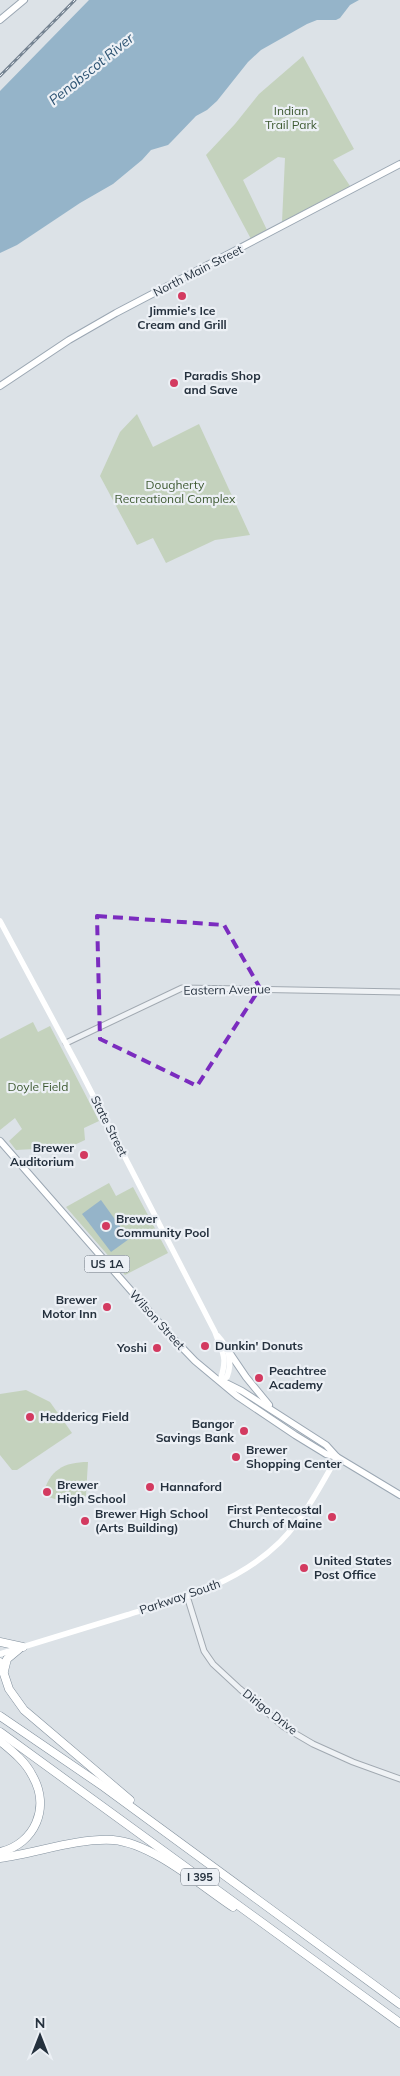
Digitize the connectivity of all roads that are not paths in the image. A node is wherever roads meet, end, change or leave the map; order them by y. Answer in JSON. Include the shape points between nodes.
{"nodes":[{"id":1,"x":24,"y":0,"type":"edge"},
{"id":2,"x":0,"y":20,"type":"edge"},
{"id":3,"x":400,"y":164,"type":"edge"},
{"id":4,"x":0,"y":386,"type":"edge"},
{"id":5,"x":0,"y":920,"type":"edge"},
{"id":6,"x":400,"y":992,"type":"edge"},
{"id":7,"x":66,"y":1043,"type":"junction"},
{"id":8,"x":0,"y":1141,"type":"edge"},
{"id":9,"x":215,"y":1332,"type":"junction"},
{"id":10,"x":227,"y":1349,"type":"junction"},
{"id":11,"x":220,"y":1381,"type":"junction"},
{"id":12,"x":277,"y":1414,"type":"junction"},
{"id":13,"x":336,"y":1457,"type":"junction"},
{"id":14,"x":400,"y":1495,"type":"edge"},
{"id":15,"x":187,"y":1596,"type":"junction"},
{"id":16,"x":0,"y":1642,"type":"edge"},
{"id":17,"x":21,"y":1648,"type":"junction"},
{"id":18,"x":0,"y":1654,"type":"edge"},
{"id":19,"x":0,"y":1662,"type":"edge"},
{"id":20,"x":4,"y":1675,"type":"junction"},
{"id":21,"x":0,"y":1716,"type":"edge"},
{"id":22,"x":0,"y":1732,"type":"edge"},
{"id":23,"x":0,"y":1741,"type":"edge"},
{"id":24,"x":400,"y":1779,"type":"edge"},
{"id":25,"x":169,"y":1834,"type":"junction"},
{"id":26,"x":0,"y":1852,"type":"edge"},
{"id":27,"x":0,"y":1858,"type":"edge"},
{"id":28,"x":281,"y":1936,"type":"junction"},
{"id":29,"x":400,"y":2004,"type":"edge"},
{"id":30,"x":400,"y":2023,"type":"edge"}],
"edges":[{"from":1,"to":2,"type":"main road"},
{"from":3,"to":4,"type":"main road","name":"North Main Street","via":[[116,313]]},
{"from":5,"to":7,"type":"main road","name":"State Street"},
{"from":6,"to":7,"type":"street","name":"Eastern Avenue","via":[[182,988]]},
{"from":7,"to":9,"type":"main road","name":"State Street"},
{"from":8,"to":11,"type":"main road","name":"Wilson Street","number":"US 1A","via":[[169,1334]]},
{"from":9,"to":10,"type":"main road","name":"State Street"},
{"from":9,"to":11,"type":"main road","name":"State Street","via":[[225,1359]]},
{"from":10,"to":11,"type":"main road","via":[[230,1370]]},
{"from":10,"to":12,"type":"main road"},
{"from":11,"to":12,"type":"main road","name":"Wilson Street","number":"US 1A"},
{"from":11,"to":13,"type":"main road","name":"Wilson Street","number":"US 1A","via":[[295,1435]]},
{"from":12,"to":13,"type":"main road","name":"Wilson Street","number":"US 1A","via":[[326,1445]]},
{"from":13,"to":14,"type":"main road","name":"Wilson Street","number":"US 1A"},
{"from":13,"to":15,"type":"main road","name":"Parkway South","via":[[307,1508],[275,1546],[238,1574]]},
{"from":15,"to":17,"type":"main road","name":"Parkway South"},
{"from":15,"to":24,"type":"street","name":"Dirigo Drive","via":[[204,1651],[213,1664],[284,1727],[353,1762]]},
{"from":16,"to":17,"type":"highway"},
{"from":17,"to":18,"type":"main road","name":"Parkway South"},
{"from":17,"to":20,"type":"highway","via":[[6,1662]]},
{"from":19,"to":20,"type":"highway"},
{"from":20,"to":25,"type":"highway","via":[[11,1693],[27,1714]]},
{"from":21,"to":25,"type":"highway","number":"I 395"},
{"from":22,"to":28,"type":"highway","number":"I 395"},
{"from":23,"to":26,"type":"highway","via":[[30,1771],[41,1803],[37,1822],[28,1837],[13,1848]]},
{"from":25,"to":29,"type":"highway","number":"I 395"},
{"from":27,"to":28,"type":"highway","via":[[92,1841],[128,1843],[156,1855]]},
{"from":28,"to":30,"type":"highway","number":"I 395"}]}
